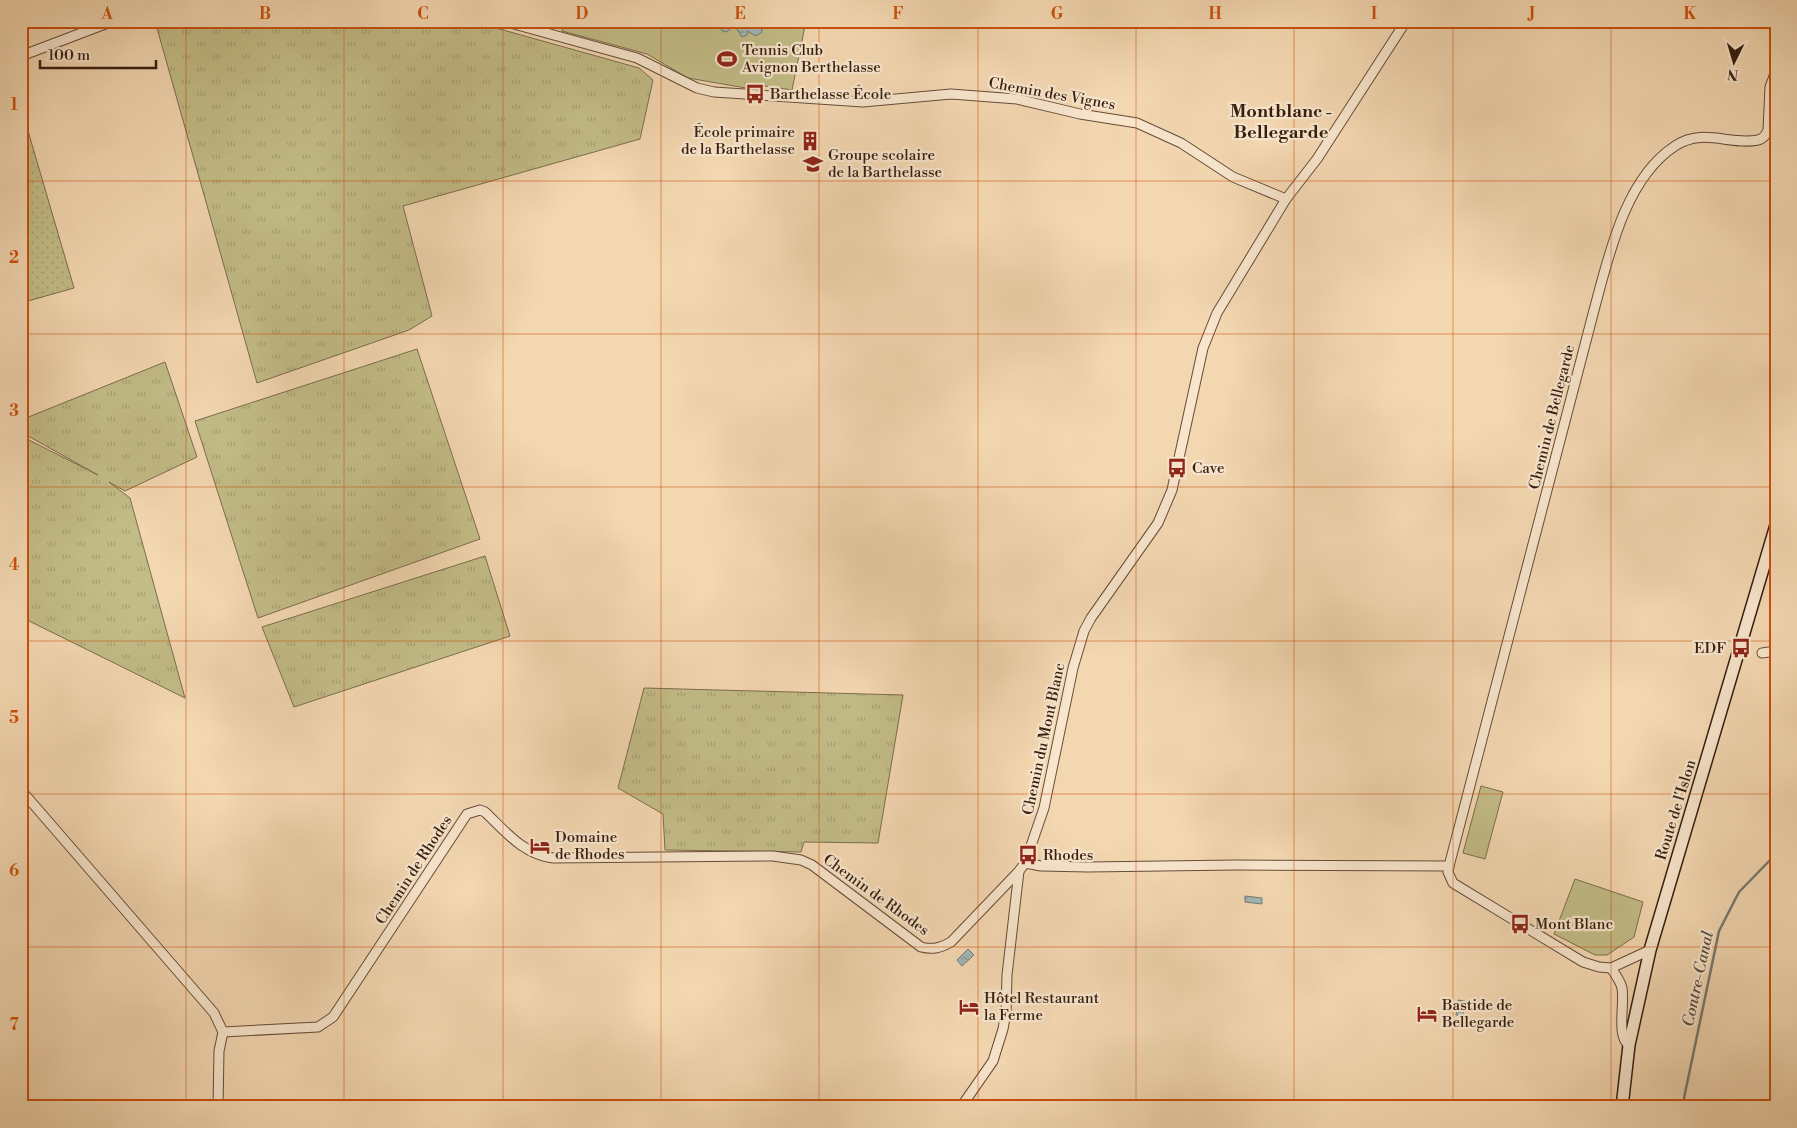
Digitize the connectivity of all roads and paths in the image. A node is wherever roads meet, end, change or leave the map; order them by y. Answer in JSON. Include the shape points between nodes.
{"nodes":[{"id":1,"x":114,"y":21,"type":"edge"},
{"id":2,"x":503,"y":21,"type":"edge"},
{"id":3,"x":1406,"y":21,"type":"edge"},
{"id":4,"x":21,"y":56,"type":"edge"},
{"id":5,"x":1776,"y":71,"type":"edge"},
{"id":6,"x":1286,"y":199,"type":"junction"},
{"id":7,"x":1776,"y":525,"type":"edge"},
{"id":8,"x":1776,"y":651,"type":"edge"},
{"id":9,"x":1762,"y":653,"type":"dead end"},
{"id":10,"x":21,"y":790,"type":"edge"},
{"id":11,"x":1025,"y":862,"type":"junction"},
{"id":12,"x":1449,"y":866,"type":"junction"},
{"id":13,"x":1019,"y":871,"type":"junction"},
{"id":14,"x":1650,"y":950,"type":"junction"},
{"id":15,"x":1611,"y":968,"type":"junction"},
{"id":16,"x":223,"y":1032,"type":"junction"},
{"id":17,"x":1629,"y":1046,"type":"junction"},
{"id":18,"x":218,"y":1107,"type":"edge"},
{"id":19,"x":961,"y":1107,"type":"edge"},
{"id":20,"x":1622,"y":1107,"type":"edge"}],
"edges":[{"from":1,"to":4,"type":"street"},
{"from":2,"to":6,"type":"street","name":"Chemin des Vignes","via":[[637,58],[697,88],[714,92],[863,102],[944,94],[1002,96],[1136,123],[1181,143],[1233,177]]},
{"from":3,"to":6,"type":"street","via":[[1317,159]]},
{"from":5,"to":12,"type":"street","name":"Chemin de Bellegarde","via":[[1770,87],[1766,136],[1758,140],[1697,138],[1674,146],[1643,180],[1621,219],[1592,314]]},
{"from":6,"to":11,"type":"street","name":"Chemin du Mont Blanc","via":[[1209,331],[1166,509],[1084,630],[1044,808]]},
{"from":7,"to":14,"type":"street","name":"Route de l'Islon"},
{"from":8,"to":9,"type":"street"},
{"from":10,"to":16,"type":"street","via":[[214,1013]]},
{"from":11,"to":12,"type":"street","via":[[1060,867]]},
{"from":11,"to":13,"type":"street","name":"Chemin de Rhodes"},
{"from":12,"to":15,"type":"street","via":[[1453,883],[1583,962]]},
{"from":13,"to":16,"type":"street","name":"Chemin de Rhodes","via":[[951,942],[941,948],[930,949],[921,947],[801,860],[773,856],[553,858],[532,853],[485,812],[473,811],[467,814],[333,1017],[318,1027]]},
{"from":13,"to":19,"type":"street","via":[[1003,1029],[993,1061]]},
{"from":14,"to":15,"type":"street"},
{"from":14,"to":17,"type":"street","name":"Route de l'Islon"},
{"from":15,"to":17,"type":"street","via":[[1622,986],[1622,1034]]},
{"from":16,"to":18,"type":"street","via":[[219,1052]]},
{"from":17,"to":20,"type":"street","name":"Route de l'Islon"}]}
